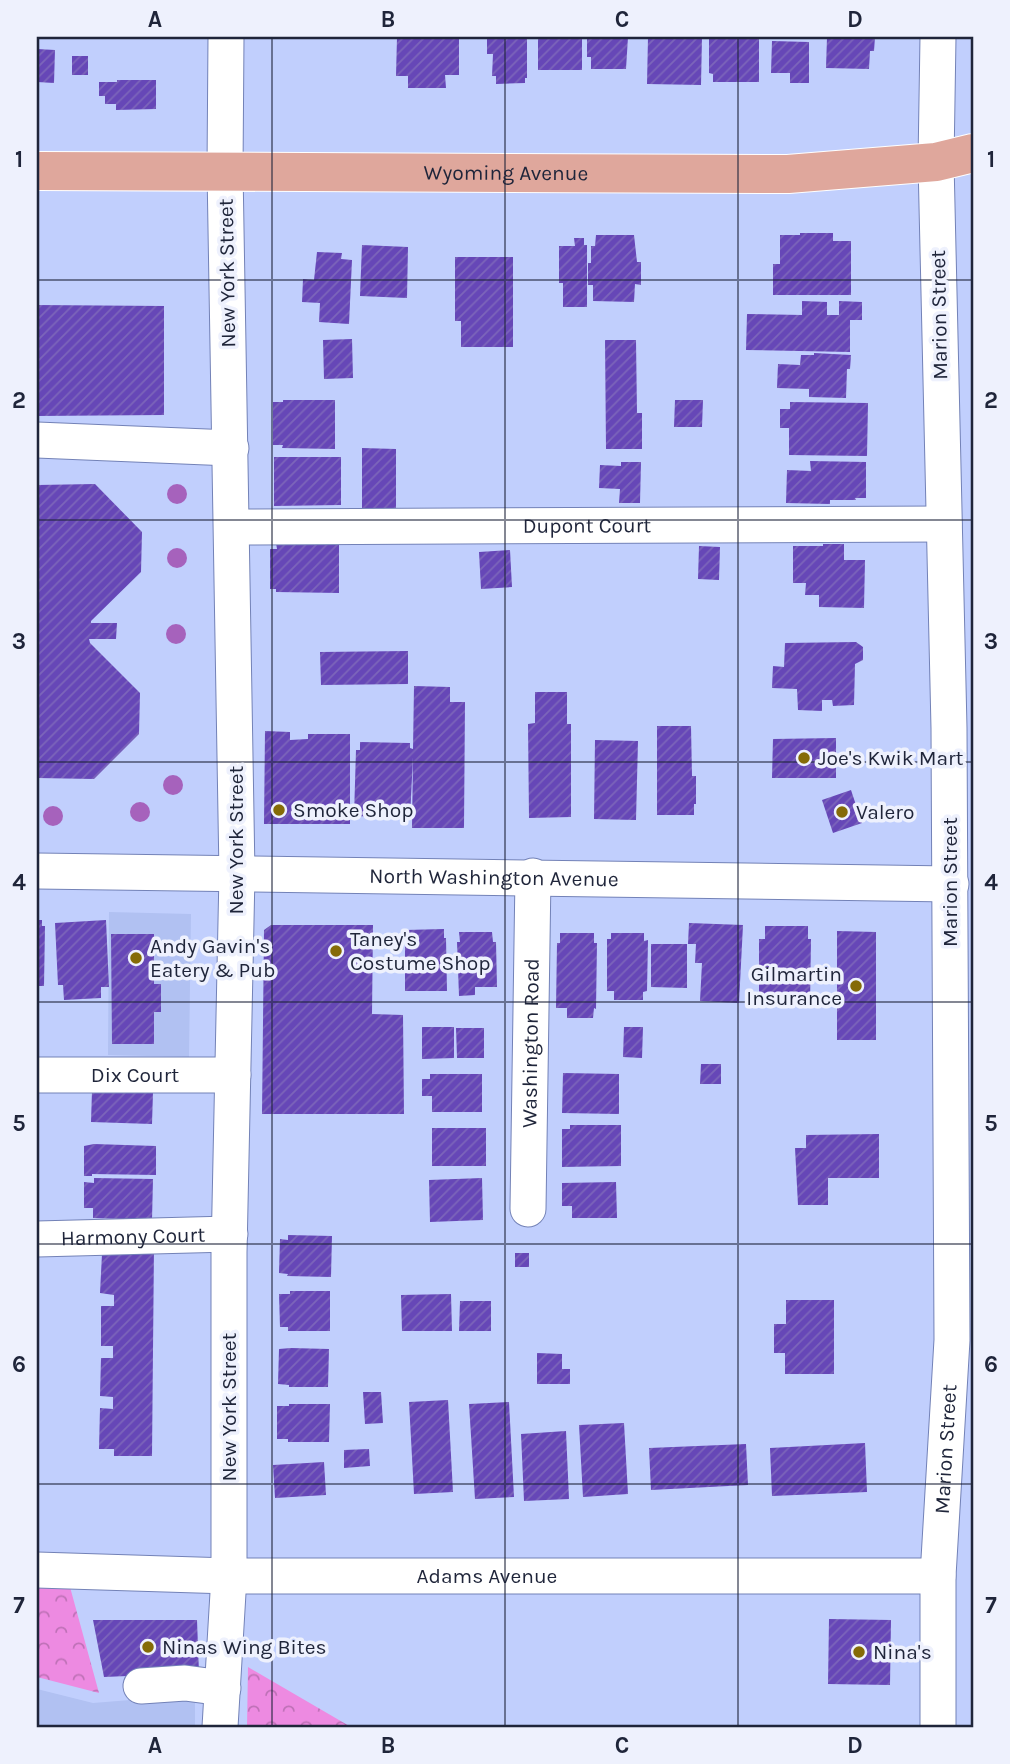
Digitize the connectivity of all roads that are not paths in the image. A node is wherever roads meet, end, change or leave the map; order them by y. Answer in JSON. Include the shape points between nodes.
{"nodes":[{"id":1,"x":226,"y":37,"type":"edge"},
{"id":2,"x":938,"y":37,"type":"edge"},
{"id":3,"x":973,"y":153,"type":"edge"},
{"id":4,"x":936,"y":162,"type":"junction"},
{"id":5,"x":225,"y":170,"type":"junction"},
{"id":6,"x":37,"y":171,"type":"edge"},
{"id":7,"x":37,"y":440,"type":"edge"},
{"id":8,"x":231,"y":448,"type":"junction"},
{"id":9,"x":944,"y":524,"type":"junction"},
{"id":10,"x":232,"y":527,"type":"junction"},
{"id":11,"x":961,"y":729,"type":"edge"},
{"id":12,"x":37,"y":871,"type":"edge"},
{"id":13,"x":237,"y":874,"type":"junction"},
{"id":14,"x":533,"y":876,"type":"junction"},
{"id":15,"x":951,"y":884,"type":"junction"},
{"id":16,"x":37,"y":1075,"type":"edge"},
{"id":17,"x":233,"y":1075,"type":"junction"},
{"id":18,"x":528,"y":1209,"type":"dead end"},
{"id":19,"x":230,"y":1234,"type":"junction"},
{"id":20,"x":37,"y":1238,"type":"edge"},
{"id":21,"x":962,"y":1340,"type":"edge"},
{"id":22,"x":37,"y":1570,"type":"edge"},
{"id":23,"x":229,"y":1576,"type":"junction"},
{"id":24,"x":938,"y":1576,"type":"junction"},
{"id":25,"x":141,"y":1686,"type":"dead end"},
{"id":26,"x":223,"y":1688,"type":"junction"},
{"id":27,"x":220,"y":1727,"type":"edge"},
{"id":28,"x":938,"y":1727,"type":"edge"}],
"edges":[{"from":1,"to":5,"type":"street","name":"New York Street"},
{"from":2,"to":4,"type":"street","name":"Marion Street"},
{"from":3,"to":4,"type":"main road","name":"Wyoming Avenue"},
{"from":4,"to":5,"type":"main road","name":"Wyoming Avenue","via":[[788,174]]},
{"from":4,"to":9,"type":"street","name":"Marion Street"},
{"from":5,"to":6,"type":"main road","name":"Wyoming Avenue"},
{"from":5,"to":8,"type":"street","name":"New York Street"},
{"from":7,"to":8,"type":"street"},
{"from":8,"to":10,"type":"street","name":"New York Street"},
{"from":9,"to":10,"type":"street","name":"Dupont Court"},
{"from":9,"to":11,"type":"street","name":"Marion Street"},
{"from":10,"to":13,"type":"street","name":"New York Street"},
{"from":11,"to":15,"type":"street","name":"Marion Street"},
{"from":12,"to":13,"type":"street","name":"North Washington Avenue"},
{"from":13,"to":14,"type":"street","name":"North Washington Avenue"},
{"from":13,"to":17,"type":"street","name":"New York Street"},
{"from":14,"to":15,"type":"street","name":"North Washington Avenue"},
{"from":14,"to":18,"type":"street","name":"Washington Road"},
{"from":15,"to":21,"type":"street","name":"Marion Street"},
{"from":16,"to":17,"type":"street","name":"Dix Court"},
{"from":17,"to":19,"type":"street","name":"New York Street"},
{"from":19,"to":20,"type":"street","name":"Harmony Court"},
{"from":19,"to":23,"type":"street","name":"New York Street"},
{"from":21,"to":24,"type":"street","name":"Marion Street"},
{"from":22,"to":23,"type":"street","name":"Adams Avenue"},
{"from":23,"to":24,"type":"street","name":"Adams Avenue"},
{"from":23,"to":26,"type":"street","name":"New York Street"},
{"from":24,"to":28,"type":"street","name":"Marion Street"},
{"from":25,"to":26,"type":"street","via":[[186,1683]]},
{"from":26,"to":27,"type":"street","name":"New York Street"}]}
